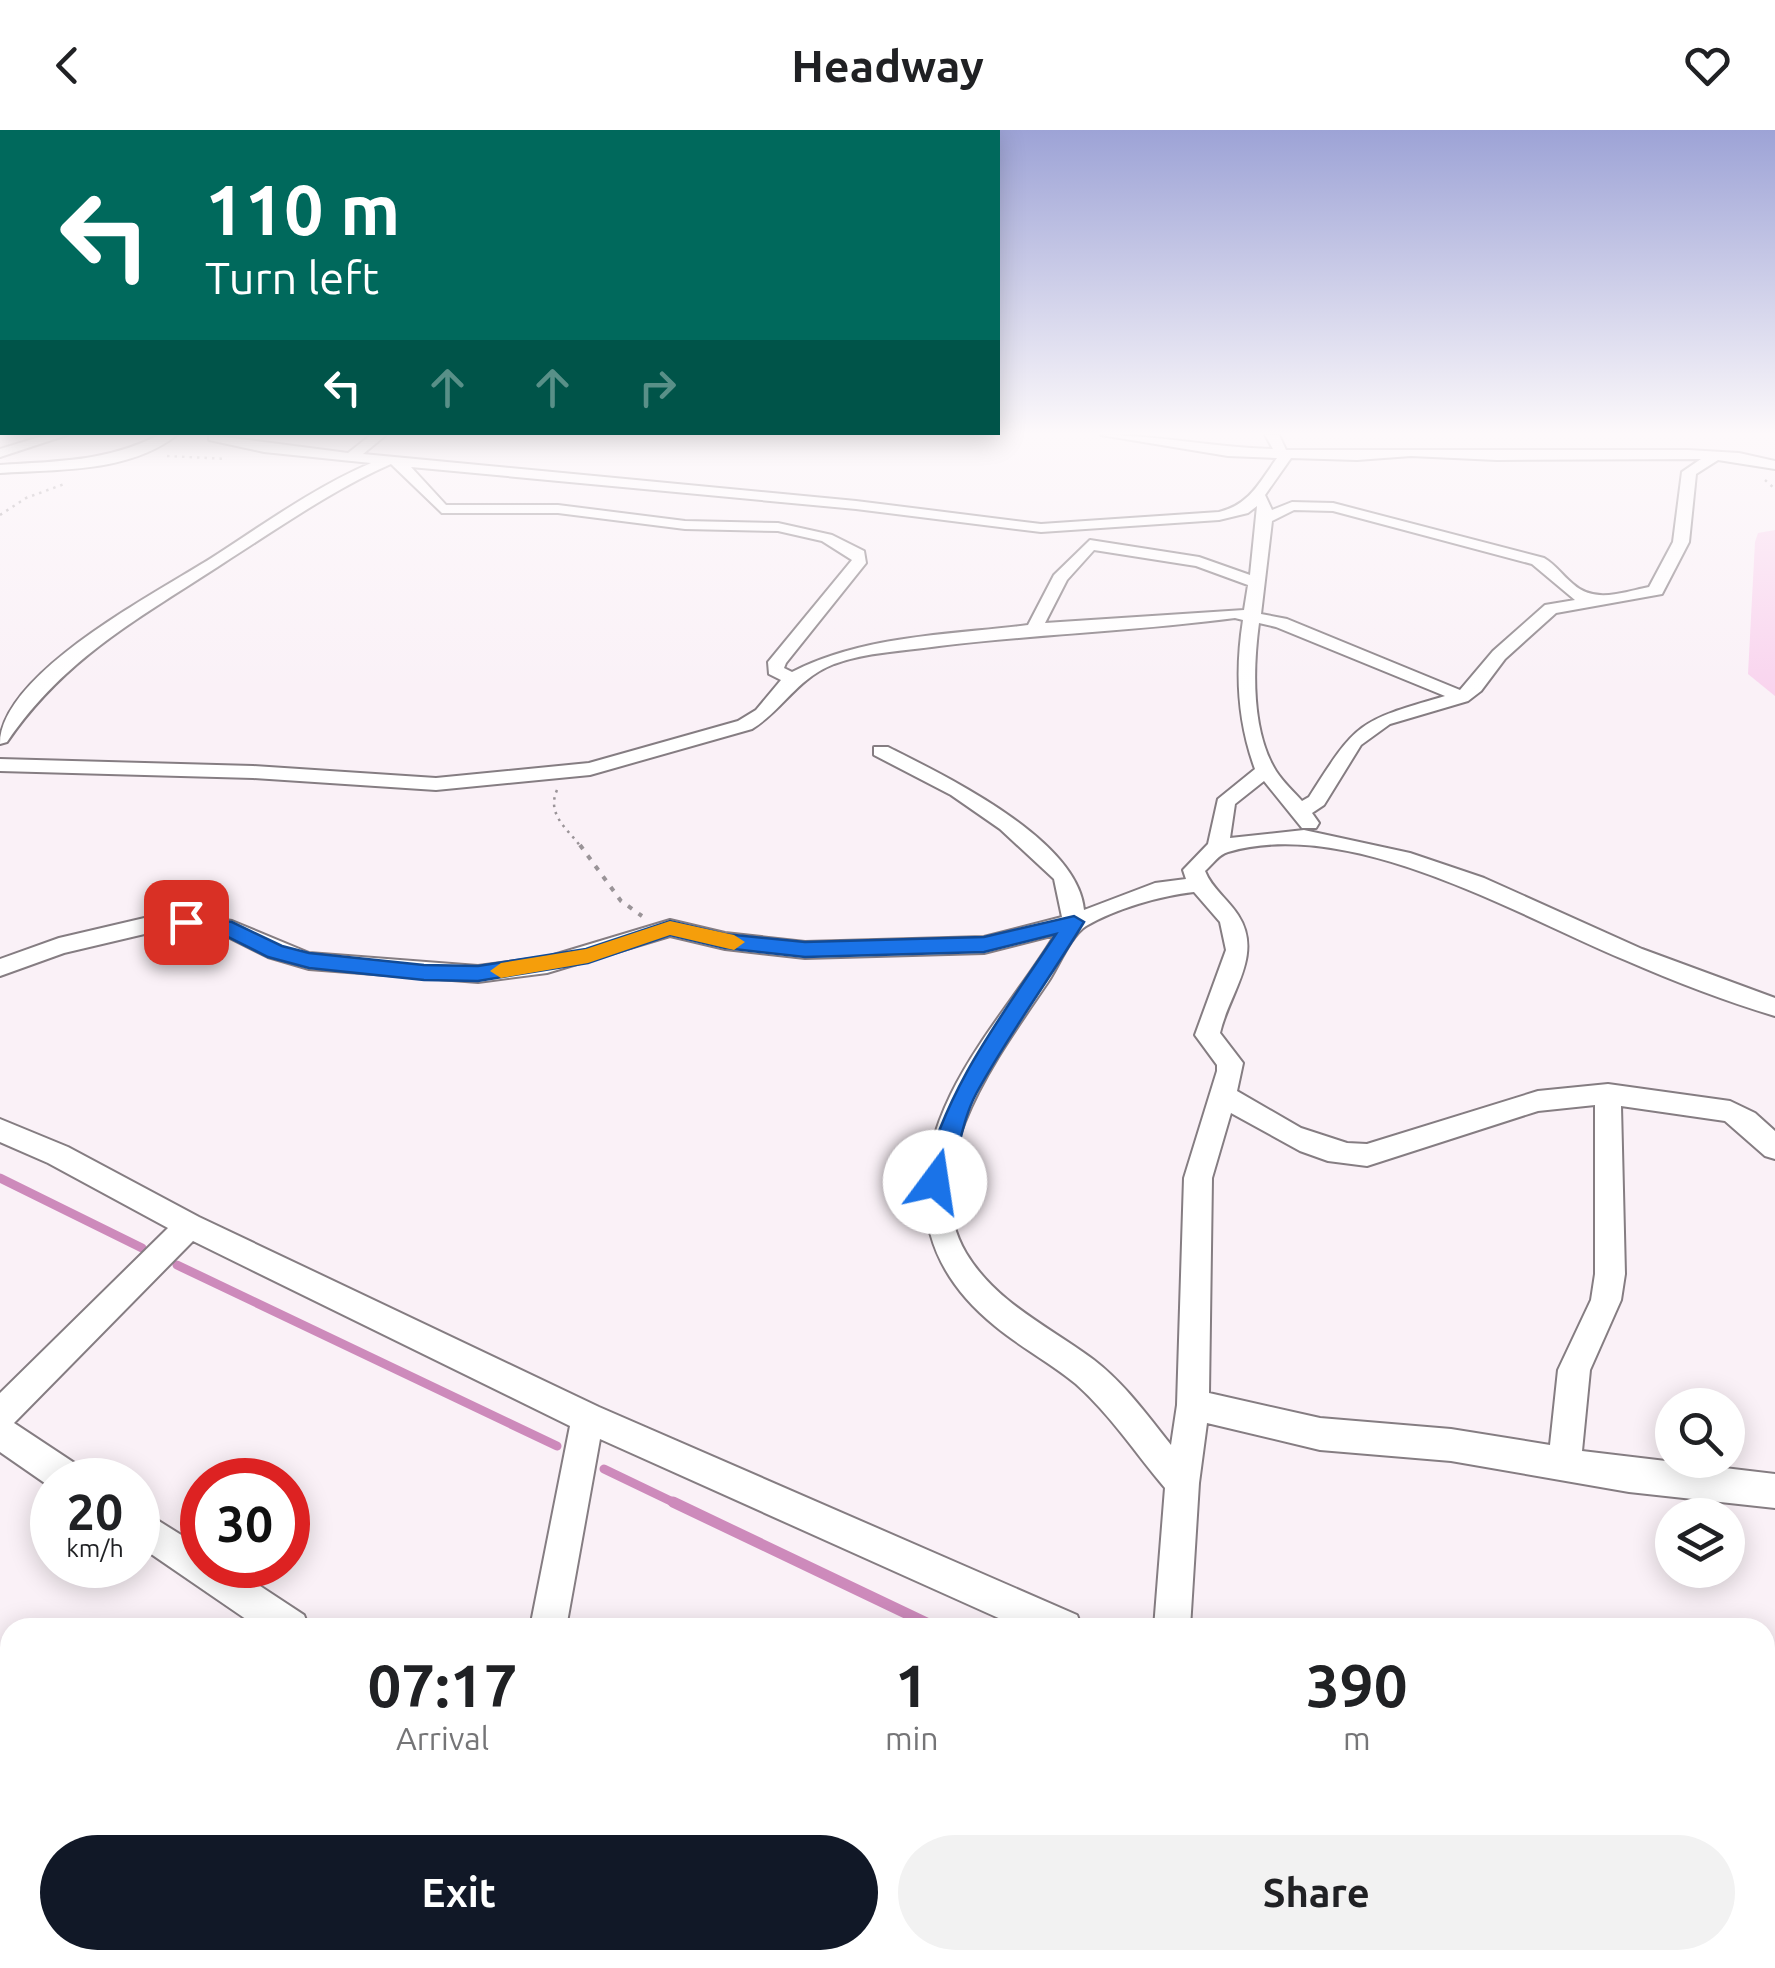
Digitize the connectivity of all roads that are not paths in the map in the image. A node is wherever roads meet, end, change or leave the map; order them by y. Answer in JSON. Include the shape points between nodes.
{"nodes":[{"id":1,"x":275,"y":521,"type":"edge"},
{"id":2,"x":646,"y":521,"type":"edge"},
{"id":3,"x":983,"y":521,"type":"edge"},
{"id":4,"x":1148,"y":521,"type":"edge"},
{"id":5,"x":1260,"y":521,"type":"edge"},
{"id":6,"x":1390,"y":521,"type":"edge"},
{"id":7,"x":1685,"y":521,"type":"edge"},
{"id":8,"x":1256,"y":582,"type":"junction"},
{"id":9,"x":1591,"y":602,"type":"junction"},
{"id":10,"x":1251,"y":615,"type":"junction"},
{"id":11,"x":1034,"y":629,"type":"junction"},
{"id":12,"x":792,"y":679,"type":"junction"},
{"id":13,"x":1462,"y":697,"type":"junction"},
{"id":14,"x":0,"y":738,"type":"edge"},
{"id":15,"x":881,"y":752,"type":"dead end"},
{"id":16,"x":0,"y":765,"type":"edge"},
{"id":17,"x":1266,"y":771,"type":"junction"},
{"id":18,"x":1300,"y":812,"type":"junction"},
{"id":19,"x":1322,"y":838,"type":"junction"},
{"id":20,"x":1218,"y":846,"type":"junction"},
{"id":21,"x":1197,"y":885,"type":"junction"},
{"id":22,"x":1074,"y":922,"type":"junction"},
{"id":23,"x":0,"y":968,"type":"edge"},
{"id":24,"x":1775,"y":1007,"type":"edge"},
{"id":25,"x":1608,"y":1094,"type":"junction"},
{"id":26,"x":1222,"y":1095,"type":"junction"},
{"id":27,"x":0,"y":1130,"type":"edge"},
{"id":28,"x":1775,"y":1148,"type":"edge"},
{"id":29,"x":189,"y":1226,"type":"junction"},
{"id":30,"x":1193,"y":1405,"type":"junction"},
{"id":31,"x":0,"y":1415,"type":"edge"},
{"id":32,"x":588,"y":1418,"type":"junction"},
{"id":33,"x":0,"y":1433,"type":"edge"},
{"id":34,"x":37,"y":1458,"type":"edge"},
{"id":35,"x":1565,"y":1462,"type":"junction"},
{"id":36,"x":1182,"y":1483,"type":"junction"},
{"id":37,"x":1775,"y":1491,"type":"edge"},
{"id":38,"x":160,"y":1540,"type":"edge"},
{"id":39,"x":277,"y":1618,"type":"edge"},
{"id":40,"x":550,"y":1618,"type":"edge"},
{"id":41,"x":1041,"y":1618,"type":"edge"},
{"id":42,"x":1173,"y":1618,"type":"edge"}],
"edges":[{"from":1,"to":14,"type":"street","via":[[48,673]]},
{"from":2,"to":12,"type":"street","via":[[764,525],[853,549],[860,560],[855,570],[776,662],[775,670]]},
{"from":3,"to":4,"type":"street","via":[[1041,528]]},
{"from":5,"to":8,"type":"street"},
{"from":6,"to":9,"type":"street","via":[[1546,564]]},
{"from":7,"to":9,"type":"street","via":[[1676,557],[1657,579],[1656,592]]},
{"from":8,"to":10,"type":"street"},
{"from":8,"to":11,"type":"street","via":[[1199,562],[1090,545],[1060,578]]},
{"from":9,"to":13,"type":"street","via":[[1551,610]]},
{"from":10,"to":11,"type":"street"},
{"from":10,"to":13,"type":"street"},
{"from":10,"to":17,"type":"street","via":[[1251,732]]},
{"from":11,"to":12,"type":"street","via":[[868,650]]},
{"from":12,"to":16,"type":"street","via":[[763,714],[744,725],[590,769],[436,784]]},
{"from":13,"to":18,"type":"street","via":[[1383,720],[1354,741],[1325,790]]},
{"from":15,"to":22,"type":"street","via":[[1007,824],[1064,876]]},
{"from":17,"to":18,"type":"street"},
{"from":17,"to":20,"type":"street","via":[[1225,803]]},
{"from":18,"to":19,"type":"street"},
{"from":19,"to":20,"type":"street"},
{"from":19,"to":24,"type":"street","via":[[1476,883],[1634,954]]},
{"from":20,"to":21,"type":"street","via":[[1194,870]]},
{"from":21,"to":22,"type":"street","via":[[1163,888]]},
{"from":21,"to":26,"type":"street","via":[[1239,936],[1207,1034],[1230,1063]]},
{"from":22,"to":23,"type":"street","via":[[984,945],[805,950],[670,928],[588,956],[478,974],[309,960],[224,926],[186,922],[59,946]]},
{"from":22,"to":36,"type":"street","via":[[964,1094],[935,1182],[940,1230],[964,1279],[1091,1378]]},
{"from":25,"to":26,"type":"street","via":[[1538,1101],[1367,1156],[1343,1156],[1305,1142]]},
{"from":25,"to":28,"type":"street","via":[[1730,1111]]},
{"from":25,"to":35,"type":"street","via":[[1610,1274],[1606,1300],[1574,1370]]},
{"from":26,"to":30,"type":"street","via":[[1198,1178]]},
{"from":27,"to":29,"type":"street"},
{"from":29,"to":31,"type":"street"},
{"from":29,"to":32,"type":"street"},
{"from":30,"to":35,"type":"street","via":[[1320,1434]]},
{"from":30,"to":36,"type":"street"},
{"from":32,"to":40,"type":"street"},
{"from":32,"to":41,"type":"street"},
{"from":33,"to":34,"type":"street"},
{"from":35,"to":37,"type":"street","via":[[1629,1476]]},
{"from":36,"to":42,"type":"street"},
{"from":38,"to":39,"type":"street"}]}
